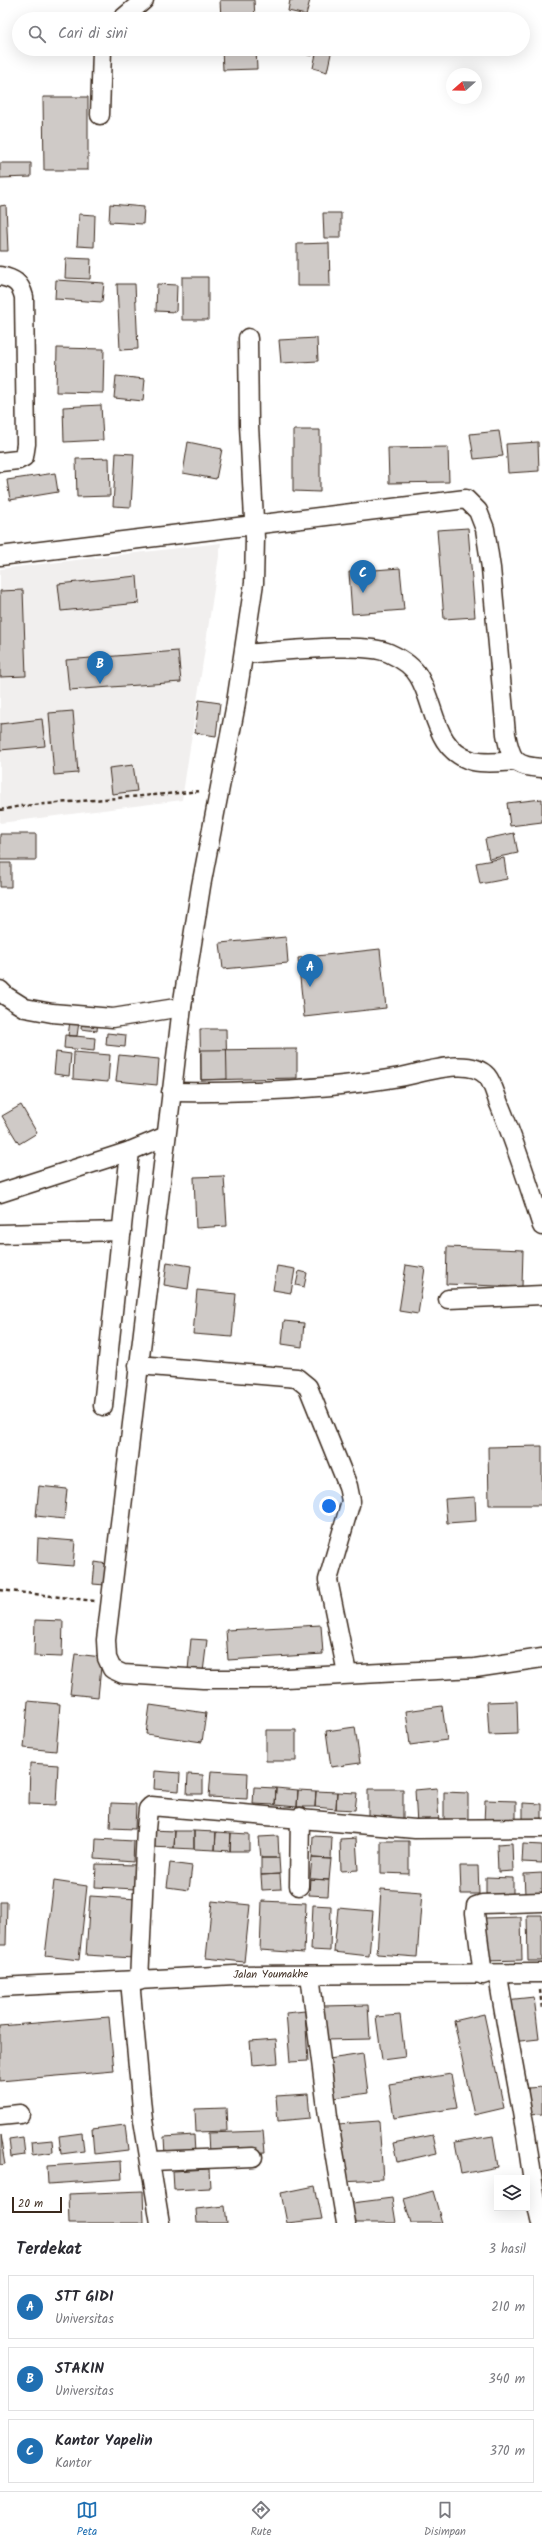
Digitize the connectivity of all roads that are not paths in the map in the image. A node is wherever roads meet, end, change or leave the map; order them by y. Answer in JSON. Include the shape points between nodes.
{"nodes":[{"id":1,"x":144,"y":0,"type":"edge"},
{"id":2,"x":130,"y":12,"type":"edge"},
{"id":3,"x":102,"y":56,"type":"edge"},
{"id":4,"x":100,"y":115,"type":"dead end"},
{"id":5,"x":0,"y":276,"type":"edge"},
{"id":6,"x":248,"y":338,"type":"dead end"},
{"id":7,"x":0,"y":462,"type":"edge"},
{"id":8,"x":254,"y":523,"type":"junction"},
{"id":9,"x":0,"y":556,"type":"edge"},
{"id":10,"x":244,"y":654,"type":"junction"},
{"id":11,"x":515,"y":761,"type":"junction"},
{"id":12,"x":542,"y":768,"type":"edge"},
{"id":13,"x":0,"y":990,"type":"edge"},
{"id":14,"x":182,"y":1007,"type":"junction"},
{"id":15,"x":0,"y":1008,"type":"edge"},
{"id":16,"x":25,"y":1008,"type":"junction"},
{"id":17,"x":170,"y":1100,"type":"junction"},
{"id":18,"x":167,"y":1132,"type":"junction"},
{"id":19,"x":130,"y":1151,"type":"junction"},
{"id":20,"x":0,"y":1193,"type":"edge"},
{"id":21,"x":542,"y":1226,"type":"edge"},
{"id":22,"x":122,"y":1231,"type":"junction"},
{"id":23,"x":0,"y":1234,"type":"edge"},
{"id":24,"x":542,"y":1295,"type":"edge"},
{"id":25,"x":448,"y":1298,"type":"dead end"},
{"id":26,"x":138,"y":1365,"type":"junction"},
{"id":27,"x":104,"y":1406,"type":"dead end"},
{"id":28,"x":542,"y":1658,"type":"edge"},
{"id":29,"x":347,"y":1673,"type":"junction"},
{"id":30,"x":300,"y":1817,"type":"junction"},
{"id":31,"x":542,"y":1828,"type":"edge"},
{"id":32,"x":299,"y":1886,"type":"dead end"},
{"id":33,"x":542,"y":1902,"type":"edge"},
{"id":34,"x":542,"y":1973,"type":"edge"},
{"id":35,"x":310,"y":1975,"type":"junction"},
{"id":36,"x":490,"y":1975,"type":"junction"},
{"id":37,"x":135,"y":1981,"type":"junction"},
{"id":38,"x":0,"y":1987,"type":"edge"},
{"id":39,"x":20,"y":2114,"type":"dead end"},
{"id":40,"x":0,"y":2116,"type":"edge"},
{"id":41,"x":253,"y":2157,"type":"dead end"},
{"id":42,"x":151,"y":2161,"type":"junction"},
{"id":43,"x":160,"y":2223,"type":"edge"},
{"id":44,"x":346,"y":2223,"type":"edge"},
{"id":45,"x":541,"y":2223,"type":"edge"}],
"edges":[{"from":1,"to":2,"type":"street"},
{"from":3,"to":4,"type":"street"},
{"from":5,"to":7,"type":"street","via":[[14,279],[21,287],[24,297],[26,444],[24,457]]},
{"from":6,"to":8,"type":"street"},
{"from":8,"to":9,"type":"street","via":[[82,548]]},
{"from":8,"to":10,"type":"street","via":[[254,584]]},
{"from":8,"to":11,"type":"street","via":[[466,499],[472,503],[478,510],[486,537],[506,734],[509,751]]},
{"from":10,"to":11,"type":"street","via":[[323,649],[387,652],[406,662],[419,677],[437,726],[447,744],[459,755],[473,761]]},
{"from":10,"to":14,"type":"street","via":[[221,790],[201,886]]},
{"from":11,"to":12,"type":"street","via":[[525,767]]},
{"from":13,"to":16,"type":"street"},
{"from":14,"to":16,"type":"street","via":[[114,1018]]},
{"from":14,"to":17,"type":"street"},
{"from":15,"to":16,"type":"street"},
{"from":17,"to":18,"type":"street"},
{"from":17,"to":21,"type":"street","via":[[316,1089],[460,1065],[474,1066],[487,1076],[496,1096],[516,1144]]},
{"from":18,"to":19,"type":"street"},
{"from":18,"to":26,"type":"street"},
{"from":19,"to":20,"type":"street"},
{"from":19,"to":22,"type":"street"},
{"from":22,"to":23,"type":"street"},
{"from":22,"to":27,"type":"street"},
{"from":24,"to":25,"type":"street"},
{"from":26,"to":29,"type":"street","via":[[297,1378],[308,1387],[348,1486],[351,1501],[328,1580]]},
{"from":26,"to":29,"type":"street","via":[[106,1640],[107,1658],[112,1669],[123,1674],[203,1679],[266,1680]]},
{"from":28,"to":29,"type":"street","via":[[475,1668]]},
{"from":30,"to":31,"type":"street","via":[[415,1829]]},
{"from":30,"to":32,"type":"street"},
{"from":30,"to":37,"type":"street","via":[[151,1806],[148,1809],[146,1829]]},
{"from":33,"to":36,"type":"street","via":[[476,1906],[475,1913]]},
{"from":34,"to":36,"type":"street","name":"Jalan Youmakhe"},
{"from":35,"to":36,"type":"street","name":"Jalan Youmakhe"},
{"from":35,"to":37,"type":"street","name":"Jalan Youmakhe","via":[[235,1975]]},
{"from":35,"to":44,"type":"street","via":[[328,2116]]},
{"from":36,"to":45,"type":"street","via":[[506,2036]]},
{"from":37,"to":38,"type":"street","name":"Jalan Youmakhe"},
{"from":37,"to":42,"type":"street","via":[[138,2079]]},
{"from":39,"to":40,"type":"street"},
{"from":41,"to":42,"type":"street"},
{"from":42,"to":43,"type":"street"}]}
